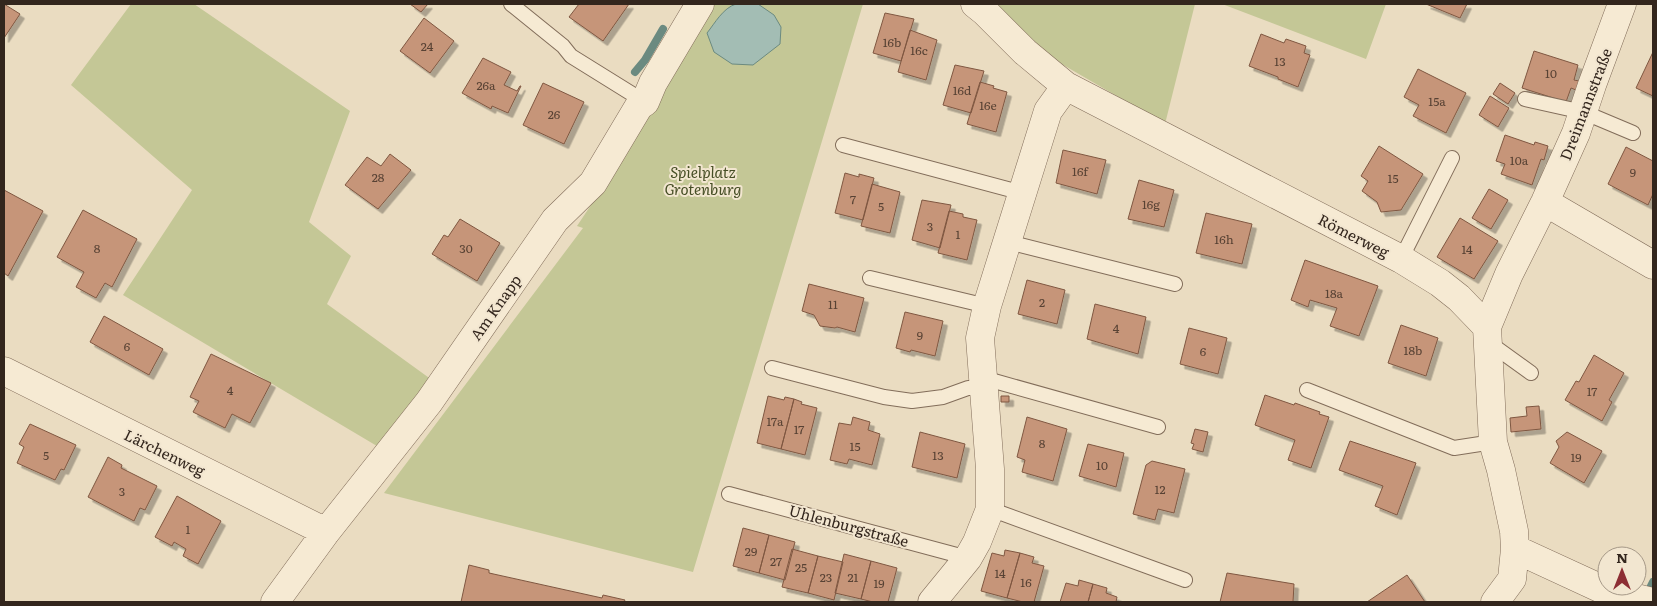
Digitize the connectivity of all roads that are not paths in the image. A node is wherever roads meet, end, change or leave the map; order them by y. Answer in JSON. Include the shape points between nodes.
{"nodes":[{"id":1,"x":511,"y":4,"type":"edge"},
{"id":2,"x":700,"y":4,"type":"edge"},
{"id":3,"x":975,"y":4,"type":"edge"},
{"id":4,"x":1622,"y":4,"type":"edge"},
{"id":5,"x":1066,"y":86,"type":"junction"},
{"id":6,"x":1525,"y":99,"type":"dead end"},
{"id":7,"x":645,"y":102,"type":"junction"},
{"id":8,"x":1583,"y":112,"type":"junction"},
{"id":9,"x":1633,"y":133,"type":"dead end"},
{"id":10,"x":843,"y":145,"type":"dead end"},
{"id":11,"x":1452,"y":158,"type":"dead end"},
{"id":12,"x":1023,"y":193,"type":"junction"},
{"id":13,"x":1545,"y":202,"type":"junction"},
{"id":14,"x":1008,"y":242,"type":"junction"},
{"id":15,"x":1401,"y":259,"type":"junction"},
{"id":16,"x":1653,"y":265,"type":"edge"},
{"id":17,"x":870,"y":278,"type":"dead end"},
{"id":18,"x":1175,"y":284,"type":"dead end"},
{"id":19,"x":987,"y":306,"type":"junction"},
{"id":20,"x":1488,"y":334,"type":"junction"},
{"id":21,"x":772,"y":368,"type":"dead end"},
{"id":22,"x":4,"y":371,"type":"edge"},
{"id":23,"x":1531,"y":372,"type":"dead end"},
{"id":24,"x":983,"y":385,"type":"junction"},
{"id":25,"x":1307,"y":390,"type":"dead end"},
{"id":26,"x":1158,"y":427,"type":"dead end"},
{"id":27,"x":1492,"y":442,"type":"junction"},
{"id":28,"x":730,"y":494,"type":"dead end"},
{"id":29,"x":990,"y":509,"type":"junction"},
{"id":30,"x":326,"y":532,"type":"junction"},
{"id":31,"x":1515,"y":549,"type":"junction"},
{"id":32,"x":968,"y":558,"type":"junction"},
{"id":33,"x":1185,"y":580,"type":"dead end"},
{"id":34,"x":275,"y":602,"type":"edge"},
{"id":35,"x":932,"y":602,"type":"edge"},
{"id":36,"x":1495,"y":602,"type":"edge"},
{"id":37,"x":1653,"y":602,"type":"edge"}],
"edges":[{"from":1,"to":7,"type":"lane","via":[[571,56]]},
{"from":2,"to":7,"type":"street","name":"Am Knapp"},
{"from":3,"to":5,"type":"street","name":"Römerweg"},
{"from":4,"to":8,"type":"street","name":"Dreimannstraße"},
{"from":5,"to":12,"type":"street","via":[[1048,111]]},
{"from":5,"to":15,"type":"street","name":"Römerweg"},
{"from":6,"to":8,"type":"lane"},
{"from":7,"to":30,"type":"street","name":"Am Knapp","via":[[639,106],[593,183],[555,220],[429,402]]},
{"from":8,"to":9,"type":"lane"},
{"from":8,"to":13,"type":"street","name":"Dreimannstraße"},
{"from":10,"to":12,"type":"lane"},
{"from":11,"to":15,"type":"lane"},
{"from":12,"to":14,"type":"street"},
{"from":13,"to":16,"type":"street"},
{"from":13,"to":20,"type":"street","name":"Dreimannstraße","via":[[1509,274]]},
{"from":14,"to":18,"type":"lane"},
{"from":14,"to":19,"type":"street"},
{"from":15,"to":20,"type":"street","name":"Römerweg","via":[[1459,298]]},
{"from":17,"to":19,"type":"lane"},
{"from":19,"to":24,"type":"street","via":[[980,338]]},
{"from":20,"to":23,"type":"lane"},
{"from":20,"to":27,"type":"street"},
{"from":21,"to":24,"type":"lane","via":[[884,398],[912,401],[943,397]]},
{"from":22,"to":30,"type":"street","name":"Lärchenweg"},
{"from":24,"to":26,"type":"lane","via":[[994,381]]},
{"from":24,"to":29,"type":"street"},
{"from":25,"to":27,"type":"lane","via":[[1454,448]]},
{"from":27,"to":31,"type":"street","via":[[1514,532]]},
{"from":28,"to":32,"type":"lane","name":"Uhlenburgstraße"},
{"from":29,"to":32,"type":"street"},
{"from":29,"to":33,"type":"lane"},
{"from":30,"to":34,"type":"street","name":"Am Knapp"},
{"from":31,"to":36,"type":"street","via":[[1512,579]]},
{"from":31,"to":37,"type":"street","via":[[1604,590]]},
{"from":32,"to":35,"type":"street"}]}
